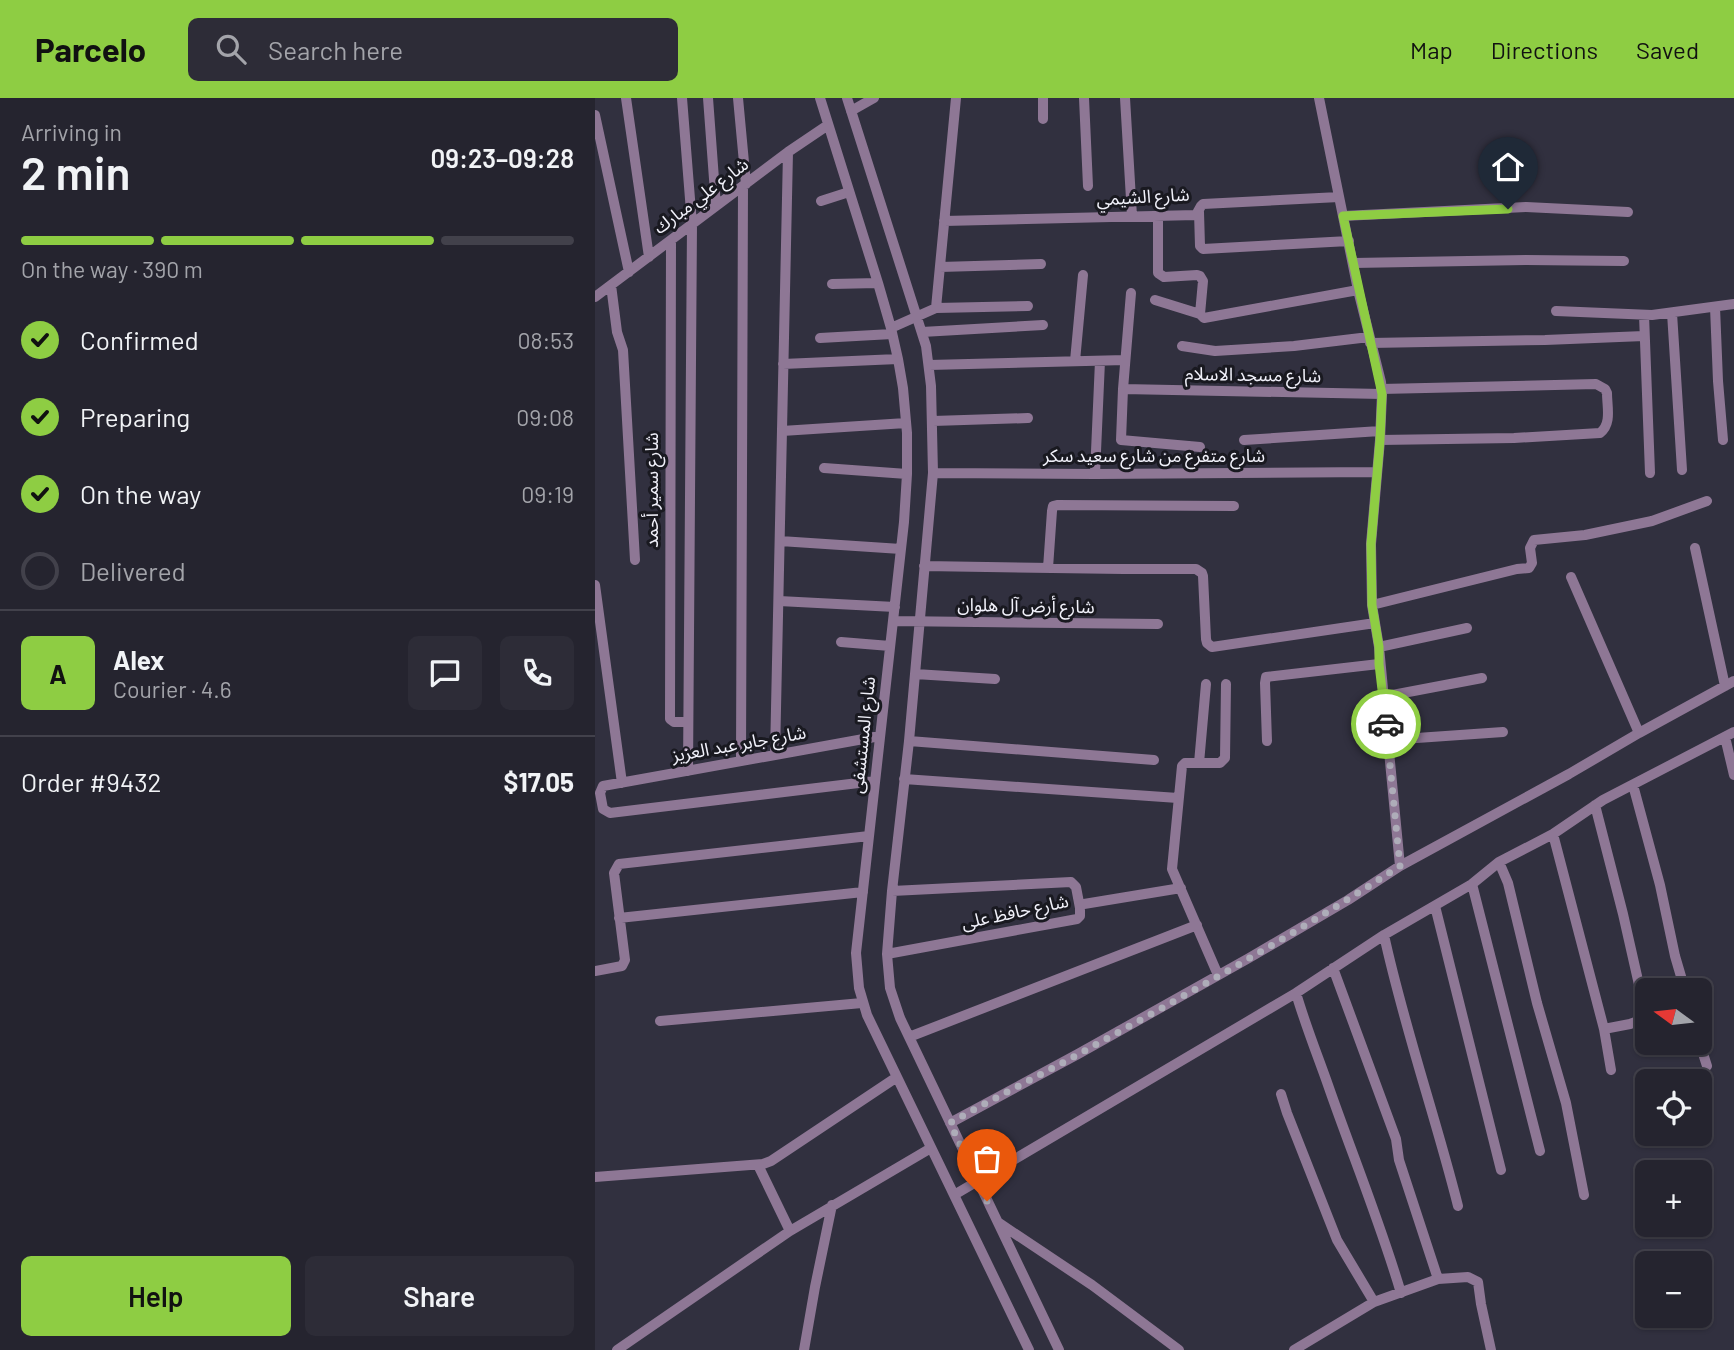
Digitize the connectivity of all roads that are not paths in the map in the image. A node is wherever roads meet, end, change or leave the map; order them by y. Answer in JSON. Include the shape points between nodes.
{"nodes":[{"id":1,"x":626,"y":98,"type":"edge"},
{"id":2,"x":682,"y":98,"type":"edge"},
{"id":3,"x":708,"y":98,"type":"edge"},
{"id":4,"x":738,"y":98,"type":"edge"},
{"id":5,"x":820,"y":98,"type":"edge"},
{"id":6,"x":847,"y":98,"type":"edge"},
{"id":7,"x":874,"y":98,"type":"edge"},
{"id":8,"x":956,"y":98,"type":"edge"},
{"id":9,"x":1043,"y":98,"type":"edge"},
{"id":10,"x":1084,"y":98,"type":"edge"},
{"id":11,"x":1125,"y":98,"type":"edge"},
{"id":12,"x":1319,"y":98,"type":"edge"},
{"id":13,"x":851,"y":111,"type":"junction"},
{"id":14,"x":595,"y":115,"type":"edge"},
{"id":15,"x":1043,"y":120,"type":"dead end"},
{"id":16,"x":828,"y":125,"type":"junction"},
{"id":17,"x":788,"y":152,"type":"junction"},
{"id":18,"x":744,"y":185,"type":"junction"},
{"id":19,"x":1088,"y":186,"type":"dead end"},
{"id":20,"x":849,"y":192,"type":"junction"},
{"id":21,"x":1339,"y":197,"type":"junction"},
{"id":22,"x":821,"y":201,"type":"dead end"},
{"id":23,"x":716,"y":206,"type":"junction"},
{"id":24,"x":1199,"y":212,"type":"junction"},
{"id":25,"x":1628,"y":212,"type":"dead end"},
{"id":26,"x":1132,"y":216,"type":"junction"},
{"id":27,"x":1158,"y":216,"type":"junction"},
{"id":28,"x":1343,"y":216,"type":"junction"},
{"id":29,"x":944,"y":221,"type":"junction"},
{"id":30,"x":692,"y":224,"type":"junction"},
{"id":31,"x":671,"y":241,"type":"junction"},
{"id":32,"x":1349,"y":241,"type":"junction"},
{"id":33,"x":649,"y":257,"type":"junction"},
{"id":34,"x":1624,"y":261,"type":"dead end"},
{"id":35,"x":1353,"y":263,"type":"junction"},
{"id":36,"x":1041,"y":264,"type":"dead end"},
{"id":37,"x":940,"y":267,"type":"junction"},
{"id":38,"x":629,"y":272,"type":"junction"},
{"id":39,"x":1083,"y":275,"type":"dead end"},
{"id":40,"x":878,"y":283,"type":"junction"},
{"id":41,"x":832,"y":284,"type":"dead end"},
{"id":42,"x":611,"y":285,"type":"junction"},
{"id":43,"x":1358,"y":290,"type":"junction"},
{"id":44,"x":1131,"y":293,"type":"dead end"},
{"id":45,"x":595,"y":297,"type":"edge"},
{"id":46,"x":1155,"y":300,"type":"dead end"},
{"id":47,"x":692,"y":301,"type":"junction"},
{"id":48,"x":670,"y":302,"type":"junction"},
{"id":49,"x":1734,"y":304,"type":"edge"},
{"id":50,"x":1028,"y":306,"type":"dead end"},
{"id":51,"x":1715,"y":307,"type":"junction"},
{"id":52,"x":936,"y":308,"type":"junction"},
{"id":53,"x":1556,"y":311,"type":"dead end"},
{"id":54,"x":1672,"y":313,"type":"junction"},
{"id":55,"x":1200,"y":314,"type":"junction"},
{"id":56,"x":1643,"y":315,"type":"junction"},
{"id":57,"x":917,"y":316,"type":"junction"},
{"id":58,"x":1043,"y":325,"type":"dead end"},
{"id":59,"x":892,"y":331,"type":"junction"},
{"id":60,"x":922,"y":332,"type":"junction"},
{"id":61,"x":1644,"y":336,"type":"junction"},
{"id":62,"x":820,"y":338,"type":"dead end"},
{"id":63,"x":1370,"y":340,"type":"junction"},
{"id":64,"x":1182,"y":346,"type":"dead end"},
{"id":65,"x":898,"y":359,"type":"junction"},
{"id":66,"x":1125,"y":360,"type":"junction"},
{"id":67,"x":1075,"y":361,"type":"junction"},
{"id":68,"x":1100,"y":361,"type":"junction"},
{"id":69,"x":783,"y":364,"type":"junction"},
{"id":70,"x":929,"y":365,"type":"junction"},
{"id":71,"x":1123,"y":390,"type":"junction"},
{"id":72,"x":1382,"y":392,"type":"junction"},
{"id":73,"x":1028,"y":418,"type":"dead end"},
{"id":74,"x":933,"y":421,"type":"junction"},
{"id":75,"x":906,"y":423,"type":"junction"},
{"id":76,"x":782,"y":431,"type":"junction"},
{"id":77,"x":1380,"y":435,"type":"junction"},
{"id":78,"x":691,"y":440,"type":"junction"},
{"id":79,"x":1244,"y":440,"type":"dead end"},
{"id":80,"x":1723,"y":440,"type":"dead end"},
{"id":81,"x":670,"y":442,"type":"junction"},
{"id":82,"x":1200,"y":447,"type":"dead end"},
{"id":83,"x":824,"y":468,"type":"dead end"},
{"id":84,"x":1682,"y":470,"type":"dead end"},
{"id":85,"x":1376,"y":472,"type":"junction"},
{"id":86,"x":933,"y":473,"type":"junction"},
{"id":87,"x":1650,"y":473,"type":"dead end"},
{"id":88,"x":908,"y":474,"type":"junction"},
{"id":89,"x":1095,"y":474,"type":"junction"},
{"id":90,"x":1707,"y":501,"type":"dead end"},
{"id":91,"x":1234,"y":506,"type":"dead end"},
{"id":92,"x":780,"y":541,"type":"junction"},
{"id":93,"x":1695,"y":548,"type":"dead end"},
{"id":94,"x":901,"y":549,"type":"junction"},
{"id":95,"x":635,"y":560,"type":"dead end"},
{"id":96,"x":925,"y":566,"type":"junction"},
{"id":97,"x":1048,"y":568,"type":"junction"},
{"id":98,"x":1571,"y":577,"type":"dead end"},
{"id":99,"x":595,"y":585,"type":"edge"},
{"id":100,"x":779,"y":601,"type":"junction"},
{"id":101,"x":1372,"y":605,"type":"junction"},
{"id":102,"x":895,"y":607,"type":"junction"},
{"id":103,"x":893,"y":621,"type":"junction"},
{"id":104,"x":920,"y":622,"type":"junction"},
{"id":105,"x":1375,"y":623,"type":"junction"},
{"id":106,"x":1158,"y":624,"type":"dead end"},
{"id":107,"x":1467,"y":628,"type":"dead end"},
{"id":108,"x":841,"y":642,"type":"dead end"},
{"id":109,"x":890,"y":646,"type":"junction"},
{"id":110,"x":1379,"y":647,"type":"junction"},
{"id":111,"x":1379,"y":664,"type":"junction"},
{"id":112,"x":915,"y":674,"type":"junction"},
{"id":113,"x":995,"y":678,"type":"dead end"},
{"id":114,"x":1482,"y":678,"type":"dead end"},
{"id":115,"x":1730,"y":683,"type":"edge"},
{"id":116,"x":1206,"y":684,"type":"dead end"},
{"id":117,"x":1226,"y":684,"type":"dead end"},
{"id":118,"x":1382,"y":697,"type":"junction"},
{"id":119,"x":688,"y":722,"type":"junction"},
{"id":120,"x":1503,"y":732,"type":"dead end"},
{"id":121,"x":1639,"y":733,"type":"junction"},
{"id":122,"x":1729,"y":735,"type":"edge"},
{"id":123,"x":880,"y":736,"type":"junction"},
{"id":124,"x":1388,"y":740,"type":"junction"},
{"id":125,"x":909,"y":741,"type":"junction"},
{"id":126,"x":1267,"y":741,"type":"dead end"},
{"id":127,"x":775,"y":755,"type":"junction"},
{"id":128,"x":1154,"y":760,"type":"dead end"},
{"id":129,"x":741,"y":761,"type":"junction"},
{"id":130,"x":1199,"y":763,"type":"junction"},
{"id":131,"x":688,"y":771,"type":"junction"},
{"id":132,"x":1734,"y":775,"type":"edge"},
{"id":133,"x":904,"y":779,"type":"junction"},
{"id":134,"x":875,"y":780,"type":"junction"},
{"id":135,"x":622,"y":783,"type":"junction"},
{"id":136,"x":1633,"y":785,"type":"junction"},
{"id":137,"x":1178,"y":798,"type":"junction"},
{"id":138,"x":1595,"y":805,"type":"junction"},
{"id":139,"x":1553,"y":834,"type":"junction"},
{"id":140,"x":869,"y":836,"type":"junction"},
{"id":141,"x":1499,"y":862,"type":"junction"},
{"id":142,"x":1400,"y":866,"type":"junction"},
{"id":143,"x":1472,"y":884,"type":"junction"},
{"id":144,"x":1181,"y":888,"type":"junction"},
{"id":145,"x":892,"y":891,"type":"junction"},
{"id":146,"x":863,"y":892,"type":"junction"},
{"id":147,"x":1435,"y":906,"type":"junction"},
{"id":148,"x":1080,"y":908,"type":"junction"},
{"id":149,"x":619,"y":918,"type":"junction"},
{"id":150,"x":1197,"y":925,"type":"junction"},
{"id":151,"x":1384,"y":935,"type":"junction"},
{"id":152,"x":887,"y":954,"type":"junction"},
{"id":153,"x":1333,"y":968,"type":"junction"},
{"id":154,"x":595,"y":971,"type":"edge"},
{"id":155,"x":1218,"y":975,"type":"junction"},
{"id":156,"x":1637,"y":978,"type":"edge"},
{"id":157,"x":1681,"y":978,"type":"edge"},
{"id":158,"x":1296,"y":993,"type":"junction"},
{"id":159,"x":862,"y":1003,"type":"junction"},
{"id":160,"x":660,"y":1021,"type":"dead end"},
{"id":161,"x":1635,"y":1022,"type":"edge"},
{"id":162,"x":1604,"y":1029,"type":"junction"},
{"id":163,"x":909,"y":1037,"type":"junction"},
{"id":164,"x":1703,"y":1055,"type":"edge"},
{"id":165,"x":1707,"y":1066,"type":"dead end"},
{"id":166,"x":1611,"y":1070,"type":"dead end"},
{"id":167,"x":897,"y":1077,"type":"junction"},
{"id":168,"x":1281,"y":1094,"type":"dead end"},
{"id":169,"x":950,"y":1123,"type":"junction"},
{"id":170,"x":931,"y":1148,"type":"junction"},
{"id":171,"x":1540,"y":1151,"type":"dead end"},
{"id":172,"x":758,"y":1165,"type":"junction"},
{"id":173,"x":1501,"y":1170,"type":"dead end"},
{"id":174,"x":595,"y":1177,"type":"edge"},
{"id":175,"x":978,"y":1181,"type":"junction"},
{"id":176,"x":954,"y":1195,"type":"junction"},
{"id":177,"x":1584,"y":1195,"type":"dead end"},
{"id":178,"x":832,"y":1205,"type":"junction"},
{"id":179,"x":1458,"y":1206,"type":"dead end"},
{"id":180,"x":997,"y":1222,"type":"junction"},
{"id":181,"x":790,"y":1231,"type":"junction"},
{"id":182,"x":1438,"y":1279,"type":"junction"},
{"id":183,"x":1401,"y":1293,"type":"junction"},
{"id":184,"x":1374,"y":1302,"type":"junction"},
{"id":185,"x":617,"y":1350,"type":"edge"},
{"id":186,"x":804,"y":1350,"type":"edge"},
{"id":187,"x":1029,"y":1350,"type":"edge"},
{"id":188,"x":1059,"y":1350,"type":"edge"},
{"id":189,"x":1179,"y":1350,"type":"edge"},
{"id":190,"x":1294,"y":1350,"type":"edge"},
{"id":191,"x":1491,"y":1350,"type":"edge"}],
"edges":[{"from":1,"to":33,"type":"street"},
{"from":2,"to":30,"type":"street"},
{"from":3,"to":23,"type":"street"},
{"from":4,"to":18,"type":"street"},
{"from":5,"to":16,"type":"street","name":"شارع المستشفى"},
{"from":6,"to":13,"type":"street"},
{"from":7,"to":13,"type":"street"},
{"from":8,"to":29,"type":"street"},
{"from":9,"to":15,"type":"street"},
{"from":10,"to":19,"type":"street"},
{"from":11,"to":26,"type":"street"},
{"from":12,"to":21,"type":"street"},
{"from":13,"to":57,"type":"street"},
{"from":14,"to":38,"type":"street"},
{"from":16,"to":17,"type":"street","name":"شارع علي مبارك"},
{"from":16,"to":20,"type":"street","name":"شارع المستشفى"},
{"from":17,"to":18,"type":"street","name":"شارع علي مبارك"},
{"from":17,"to":69,"type":"street"},
{"from":18,"to":23,"type":"street","name":"شارع علي مبارك"},
{"from":18,"to":129,"type":"street"},
{"from":20,"to":22,"type":"street"},
{"from":20,"to":40,"type":"street","name":"شارع المستشفى"},
{"from":21,"to":24,"type":"street","name":"شارع الشيمي","via":[[1205,204]]},
{"from":21,"to":28,"type":"street"},
{"from":23,"to":30,"type":"street","name":"شارع علي مبارك"},
{"from":24,"to":27,"type":"street","name":"شارع الشيمي"},
{"from":24,"to":32,"type":"street","via":[[1201,246],[1206,249]]},
{"from":25,"to":28,"type":"street","via":[[1526,207]]},
{"from":26,"to":27,"type":"street","name":"شارع الشيمي"},
{"from":26,"to":29,"type":"street","name":"شارع الشيمي"},
{"from":27,"to":55,"type":"street","via":[[1158,273],[1164,277],[1200,276]]},
{"from":28,"to":32,"type":"street"},
{"from":29,"to":37,"type":"street"},
{"from":30,"to":31,"type":"street","name":"شارع علي مبارك"},
{"from":30,"to":47,"type":"street"},
{"from":31,"to":33,"type":"street","name":"شارع علي مبارك"},
{"from":31,"to":48,"type":"street","name":"شارع سمير أحمد"},
{"from":32,"to":35,"type":"street"},
{"from":33,"to":38,"type":"street","name":"شارع علي مبارك"},
{"from":34,"to":35,"type":"street"},
{"from":35,"to":43,"type":"street"},
{"from":36,"to":37,"type":"street"},
{"from":37,"to":52,"type":"street"},
{"from":38,"to":42,"type":"street","name":"شارع علي مبارك"},
{"from":39,"to":67,"type":"street"},
{"from":40,"to":41,"type":"street"},
{"from":40,"to":59,"type":"street","name":"شارع المستشفى"},
{"from":42,"to":45,"type":"street","name":"شارع علي مبارك"},
{"from":42,"to":95,"type":"street","via":[[623,350]]},
{"from":43,"to":55,"type":"street","via":[[1207,319]]},
{"from":43,"to":63,"type":"street"},
{"from":44,"to":66,"type":"street"},
{"from":46,"to":55,"type":"street"},
{"from":47,"to":48,"type":"street"},
{"from":47,"to":78,"type":"street"},
{"from":48,"to":81,"type":"street","name":"شارع سمير أحمد"},
{"from":49,"to":51,"type":"street"},
{"from":50,"to":52,"type":"street"},
{"from":51,"to":54,"type":"street"},
{"from":51,"to":80,"type":"street"},
{"from":52,"to":57,"type":"street"},
{"from":53,"to":56,"type":"street"},
{"from":54,"to":56,"type":"street"},
{"from":54,"to":84,"type":"street"},
{"from":56,"to":61,"type":"street"},
{"from":57,"to":59,"type":"street"},
{"from":57,"to":60,"type":"street"},
{"from":58,"to":60,"type":"street"},
{"from":59,"to":62,"type":"street"},
{"from":59,"to":65,"type":"street","name":"شارع المستشفى"},
{"from":60,"to":70,"type":"street"},
{"from":61,"to":63,"type":"street"},
{"from":61,"to":87,"type":"street"},
{"from":63,"to":64,"type":"street","via":[[1215,351]]},
{"from":63,"to":72,"type":"street"},
{"from":65,"to":69,"type":"street"},
{"from":65,"to":75,"type":"street","name":"شارع المستشفى"},
{"from":66,"to":68,"type":"street"},
{"from":66,"to":71,"type":"street"},
{"from":67,"to":68,"type":"street"},
{"from":67,"to":70,"type":"street"},
{"from":68,"to":89,"type":"street"},
{"from":69,"to":76,"type":"street"},
{"from":70,"to":74,"type":"street"},
{"from":71,"to":72,"type":"street","name":"شارع مسجد الاسلام"},
{"from":71,"to":82,"type":"street","via":[[1123,441]]},
{"from":72,"to":77,"type":"street"},
{"from":72,"to":77,"type":"street","name":"شارع مسجد الاسلام","via":[[1596,384],[1607,393],[1608,422],[1600,433],[1514,438]]},
{"from":73,"to":74,"type":"street"},
{"from":74,"to":86,"type":"street"},
{"from":75,"to":76,"type":"street"},
{"from":75,"to":88,"type":"street","name":"شارع المستشفى"},
{"from":76,"to":92,"type":"street"},
{"from":77,"to":79,"type":"street"},
{"from":77,"to":85,"type":"street"},
{"from":78,"to":81,"type":"street"},
{"from":78,"to":119,"type":"street"},
{"from":81,"to":119,"type":"street","name":"شارع سمير أحمد","via":[[670,719]]},
{"from":83,"to":88,"type":"street"},
{"from":85,"to":89,"type":"street","name":"شارع متفرع من شارع سعيد سكر"},
{"from":85,"to":101,"type":"street"},
{"from":86,"to":89,"type":"street","name":"شارع متفرع من شارع سعيد سكر"},
{"from":86,"to":96,"type":"street"},
{"from":88,"to":94,"type":"street","name":"شارع المستشفى"},
{"from":90,"to":101,"type":"street","via":[[1652,521],[1534,540],[1529,568]]},
{"from":91,"to":97,"type":"street","via":[[1053,506]]},
{"from":92,"to":94,"type":"street"},
{"from":92,"to":100,"type":"street"},
{"from":93,"to":115,"type":"street"},
{"from":94,"to":102,"type":"street","name":"شارع المستشفى"},
{"from":96,"to":97,"type":"street"},
{"from":96,"to":104,"type":"street"},
{"from":97,"to":105,"type":"street","via":[[1196,569],[1203,576],[1206,639],[1212,647]]},
{"from":98,"to":121,"type":"street"},
{"from":99,"to":135,"type":"street"},
{"from":100,"to":102,"type":"street"},
{"from":100,"to":127,"type":"street"},
{"from":101,"to":105,"type":"street"},
{"from":102,"to":103,"type":"street","name":"شارع المستشفى"},
{"from":103,"to":104,"type":"street","name":"شارع أرض آل هلوان"},
{"from":103,"to":109,"type":"street","name":"شارع المستشفى"},
{"from":104,"to":106,"type":"street","name":"شارع أرض آل هلوان"},
{"from":104,"to":112,"type":"street"},
{"from":105,"to":110,"type":"street"},
{"from":107,"to":110,"type":"street"},
{"from":108,"to":109,"type":"street"},
{"from":109,"to":123,"type":"street","name":"شارع المستشفى"},
{"from":110,"to":111,"type":"street"},
{"from":111,"to":118,"type":"street"},
{"from":111,"to":126,"type":"street","via":[[1266,677]]},
{"from":112,"to":113,"type":"street"},
{"from":112,"to":125,"type":"street"},
{"from":114,"to":118,"type":"street"},
{"from":115,"to":121,"type":"street"},
{"from":116,"to":130,"type":"street"},
{"from":117,"to":130,"type":"street","via":[[1224,760]]},
{"from":118,"to":124,"type":"street"},
{"from":119,"to":131,"type":"street"},
{"from":120,"to":124,"type":"street"},
{"from":121,"to":142,"type":"street"},
{"from":122,"to":132,"type":"street"},
{"from":122,"to":136,"type":"street"},
{"from":123,"to":127,"type":"street","name":"شارع جابر عبد العزيز"},
{"from":123,"to":134,"type":"street","name":"شارع المستشفى"},
{"from":124,"to":142,"type":"street"},
{"from":125,"to":128,"type":"street"},
{"from":125,"to":133,"type":"street"},
{"from":127,"to":129,"type":"street","name":"شارع جابر عبد العزيز"},
{"from":129,"to":131,"type":"street","name":"شارع جابر عبد العزيز"},
{"from":130,"to":137,"type":"street","via":[[1182,766]]},
{"from":131,"to":135,"type":"street","name":"شارع جابر عبد العزيز"},
{"from":133,"to":137,"type":"street"},
{"from":133,"to":145,"type":"street"},
{"from":134,"to":135,"type":"street","name":"شارع جابر عبد العزيز","via":[[610,813],[603,809],[600,793],[603,786]]},
{"from":134,"to":140,"type":"street","name":"شارع المستشفى"},
{"from":136,"to":138,"type":"street"},
{"from":136,"to":157,"type":"street"},
{"from":137,"to":144,"type":"street","via":[[1172,869]]},
{"from":138,"to":139,"type":"street"},
{"from":138,"to":156,"type":"street"},
{"from":139,"to":141,"type":"street"},
{"from":139,"to":162,"type":"street"},
{"from":140,"to":146,"type":"street","name":"شارع المستشفى"},
{"from":140,"to":149,"type":"street","via":[[619,864],[614,873]]},
{"from":141,"to":143,"type":"street"},
{"from":141,"to":177,"type":"street","via":[[1566,1103]]},
{"from":142,"to":155,"type":"street"},
{"from":143,"to":147,"type":"street"},
{"from":143,"to":171,"type":"street"},
{"from":144,"to":148,"type":"street","name":"شارع حافظ على"},
{"from":144,"to":150,"type":"street"},
{"from":145,"to":148,"type":"street","via":[[1071,883]]},
{"from":145,"to":152,"type":"street"},
{"from":146,"to":149,"type":"street"},
{"from":146,"to":159,"type":"street","name":"شارع المستشفى","via":[[856,953]]},
{"from":147,"to":151,"type":"street"},
{"from":147,"to":173,"type":"street"},
{"from":148,"to":152,"type":"street","name":"شارع حافظ على","via":[[1077,919]]},
{"from":149,"to":154,"type":"street","via":[[624,964]]},
{"from":150,"to":155,"type":"street"},
{"from":150,"to":163,"type":"street"},
{"from":151,"to":153,"type":"street"},
{"from":151,"to":179,"type":"street"},
{"from":152,"to":163,"type":"street","via":[[890,988]]},
{"from":153,"to":158,"type":"street"},
{"from":153,"to":182,"type":"street","via":[[1396,1139]]},
{"from":155,"to":169,"type":"street"},
{"from":158,"to":175,"type":"street"},
{"from":158,"to":183,"type":"street"},
{"from":159,"to":160,"type":"street"},
{"from":159,"to":167,"type":"street","name":"شارع المستشفى"},
{"from":161,"to":162,"type":"street"},
{"from":162,"to":166,"type":"street"},
{"from":163,"to":169,"type":"street"},
{"from":164,"to":165,"type":"street"},
{"from":167,"to":170,"type":"street","name":"شارع المستشفى"},
{"from":167,"to":172,"type":"street","via":[[771,1161]]},
{"from":168,"to":184,"type":"street","via":[[1337,1240]]},
{"from":169,"to":175,"type":"street"},
{"from":170,"to":176,"type":"street","name":"شارع المستشفى"},
{"from":170,"to":178,"type":"street"},
{"from":172,"to":174,"type":"street"},
{"from":172,"to":181,"type":"street"},
{"from":175,"to":176,"type":"street"},
{"from":175,"to":180,"type":"street"},
{"from":176,"to":187,"type":"street","name":"شارع المستشفى"},
{"from":178,"to":181,"type":"street"},
{"from":178,"to":186,"type":"street"},
{"from":180,"to":188,"type":"street"},
{"from":180,"to":189,"type":"street","via":[[1092,1284]]},
{"from":181,"to":185,"type":"street"},
{"from":182,"to":183,"type":"street"},
{"from":182,"to":191,"type":"street","via":[[1468,1277],[1478,1282]]},
{"from":183,"to":184,"type":"street"},
{"from":184,"to":190,"type":"street"}]}
